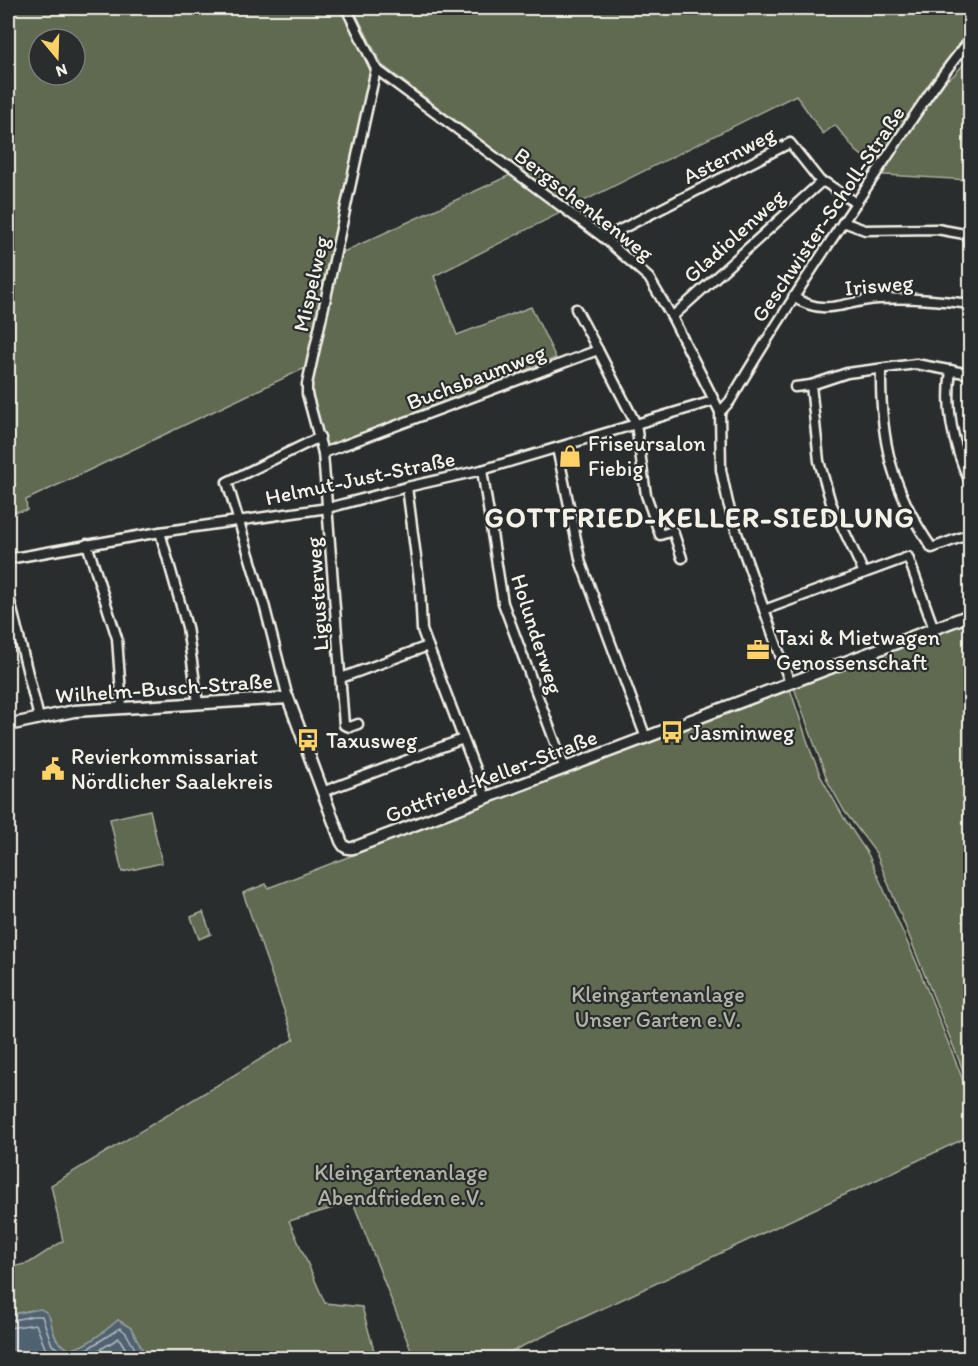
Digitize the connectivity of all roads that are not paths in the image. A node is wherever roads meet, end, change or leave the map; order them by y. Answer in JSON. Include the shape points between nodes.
{"nodes":[{"id":1,"x":345,"y":8,"type":"edge"},
{"id":2,"x":970,"y":40,"type":"edge"},
{"id":3,"x":376,"y":69,"type":"junction"},
{"id":4,"x":821,"y":182,"type":"junction"},
{"id":5,"x":856,"y":203,"type":"junction"},
{"id":6,"x":843,"y":222,"type":"junction"},
{"id":7,"x":970,"y":234,"type":"edge"},
{"id":8,"x":603,"y":237,"type":"junction"},
{"id":9,"x":793,"y":297,"type":"junction"},
{"id":10,"x":970,"y":304,"type":"edge"},
{"id":11,"x":576,"y":309,"type":"dead end"},
{"id":12,"x":672,"y":317,"type":"junction"},
{"id":13,"x":598,"y":350,"type":"junction"},
{"id":14,"x":881,"y":369,"type":"junction"},
{"id":15,"x":951,"y":370,"type":"junction"},
{"id":16,"x":970,"y":374,"type":"edge"},
{"id":17,"x":811,"y":385,"type":"junction"},
{"id":18,"x":795,"y":387,"type":"dead end"},
{"id":19,"x":713,"y":401,"type":"junction"},
{"id":20,"x":720,"y":412,"type":"junction"},
{"id":21,"x":636,"y":424,"type":"junction"},
{"id":22,"x":320,"y":437,"type":"junction"},
{"id":23,"x":557,"y":448,"type":"junction"},
{"id":24,"x":323,"y":453,"type":"junction"},
{"id":25,"x":482,"y":470,"type":"junction"},
{"id":26,"x":970,"y":482,"type":"edge"},
{"id":27,"x":407,"y":487,"type":"junction"},
{"id":28,"x":328,"y":508,"type":"junction"},
{"id":29,"x":238,"y":522,"type":"junction"},
{"id":30,"x":160,"y":532,"type":"junction"},
{"id":31,"x":970,"y":534,"type":"edge"},
{"id":32,"x":87,"y":544,"type":"junction"},
{"id":33,"x":682,"y":558,"type":"dead end"},
{"id":34,"x":8,"y":559,"type":"edge"},
{"id":35,"x":864,"y":573,"type":"junction"},
{"id":36,"x":8,"y":592,"type":"edge"},
{"id":37,"x":764,"y":610,"type":"junction"},
{"id":38,"x":970,"y":615,"type":"edge"},
{"id":39,"x":934,"y":629,"type":"junction"},
{"id":40,"x":428,"y":646,"type":"junction"},
{"id":41,"x":341,"y":678,"type":"junction"},
{"id":42,"x":790,"y":682,"type":"junction"},
{"id":43,"x":288,"y":698,"type":"junction"},
{"id":44,"x":198,"y":703,"type":"junction"},
{"id":45,"x":122,"y":708,"type":"junction"},
{"id":46,"x":39,"y":718,"type":"junction"},
{"id":47,"x":358,"y":724,"type":"dead end"},
{"id":48,"x":8,"y":725,"type":"edge"},
{"id":49,"x":646,"y":738,"type":"junction"},
{"id":50,"x":463,"y":739,"type":"junction"},
{"id":51,"x":565,"y":769,"type":"junction"},
{"id":52,"x":322,"y":792,"type":"junction"},
{"id":53,"x":486,"y":798,"type":"junction"}],
"edges":[{"from":1,"to":3,"type":"street","name":"Bergschenkenweg"},
{"from":2,"to":5,"type":"street","name":"Geschwister-Scholl-Straße"},
{"from":3,"to":8,"type":"street","name":"Bergschenkenweg"},
{"from":3,"to":22,"type":"street","name":"Mispelweg","via":[[307,384]]},
{"from":4,"to":5,"type":"street","name":"Asternweg"},
{"from":4,"to":8,"type":"street","name":"Asternweg","via":[[790,143]]},
{"from":4,"to":12,"type":"street","name":"Gladiolenweg"},
{"from":5,"to":6,"type":"street","name":"Geschwister-Scholl-Straße"},
{"from":6,"to":7,"type":"street","via":[[865,230],[937,229]]},
{"from":6,"to":9,"type":"street","name":"Geschwister-Scholl-Straße"},
{"from":8,"to":12,"type":"street","name":"Bergschenkenweg","via":[[649,278]]},
{"from":9,"to":10,"type":"street","name":"Irisweg","via":[[826,309],[875,299]]},
{"from":9,"to":20,"type":"street","name":"Geschwister-Scholl-Straße"},
{"from":11,"to":13,"type":"street"},
{"from":12,"to":19,"type":"street","name":"Bergschenkenweg"},
{"from":13,"to":21,"type":"street"},
{"from":13,"to":24,"type":"street","name":"Buchsbaumweg"},
{"from":14,"to":15,"type":"street","via":[[916,364]]},
{"from":14,"to":17,"type":"street"},
{"from":14,"to":31,"type":"street","via":[[887,455],[916,525],[932,548]]},
{"from":15,"to":16,"type":"street"},
{"from":15,"to":26,"type":"street","via":[[954,441]]},
{"from":17,"to":18,"type":"street"},
{"from":17,"to":35,"type":"street","via":[[819,461],[831,503]]},
{"from":19,"to":20,"type":"street","name":"Bergschenkenweg"},
{"from":19,"to":21,"type":"street","name":"Helmut-Just-Straße"},
{"from":20,"to":37,"type":"street","via":[[721,470],[728,503]]},
{"from":21,"to":23,"type":"street","name":"Helmut-Just-Straße"},
{"from":21,"to":33,"type":"street","via":[[646,495],[660,535],[673,531]]},
{"from":22,"to":24,"type":"street","name":"Mispelweg"},
{"from":22,"to":29,"type":"street","name":"Gottfried-Keller-Straße","via":[[228,480],[226,485]]},
{"from":23,"to":25,"type":"street","name":"Helmut-Just-Straße"},
{"from":23,"to":49,"type":"street","via":[[581,563]]},
{"from":24,"to":28,"type":"street","name":"Mispelweg"},
{"from":25,"to":27,"type":"street","name":"Helmut-Just-Straße"},
{"from":25,"to":51,"type":"street","name":"Holunderweg","via":[[503,603]]},
{"from":27,"to":28,"type":"street","name":"Helmut-Just-Straße"},
{"from":27,"to":40,"type":"street"},
{"from":28,"to":29,"type":"street","name":"Helmut-Just-Straße"},
{"from":28,"to":41,"type":"street","name":"Ligusterweg"},
{"from":29,"to":30,"type":"street","name":"Helmut-Just-Straße"},
{"from":29,"to":43,"type":"street","name":"Gottfried-Keller-Straße"},
{"from":30,"to":32,"type":"street","name":"Helmut-Just-Straße"},
{"from":30,"to":44,"type":"street","via":[[186,627]]},
{"from":32,"to":34,"type":"street","name":"Helmut-Just-Straße"},
{"from":32,"to":45,"type":"street","via":[[117,638]]},
{"from":35,"to":37,"type":"street"},
{"from":35,"to":39,"type":"street","via":[[908,557]]},
{"from":36,"to":46,"type":"street"},
{"from":37,"to":42,"type":"street"},
{"from":38,"to":39,"type":"street","name":"Gottfried-Keller-Straße"},
{"from":39,"to":42,"type":"street","name":"Gottfried-Keller-Straße"},
{"from":40,"to":41,"type":"street"},
{"from":40,"to":50,"type":"street"},
{"from":41,"to":47,"type":"street","name":"Ligusterweg","via":[[344,724]]},
{"from":42,"to":49,"type":"street","name":"Gottfried-Keller-Straße"},
{"from":43,"to":44,"type":"street","name":"Wilhelm-Busch-Straße"},
{"from":43,"to":52,"type":"street","name":"Gottfried-Keller-Straße"},
{"from":44,"to":45,"type":"street","name":"Wilhelm-Busch-Straße"},
{"from":45,"to":46,"type":"street","name":"Wilhelm-Busch-Straße"},
{"from":46,"to":48,"type":"street","name":"Wilhelm-Busch-Straße"},
{"from":49,"to":51,"type":"street","name":"Gottfried-Keller-Straße"},
{"from":50,"to":52,"type":"street"},
{"from":50,"to":53,"type":"street"},
{"from":51,"to":53,"type":"street","name":"Gottfried-Keller-Straße"},
{"from":52,"to":53,"type":"street","name":"Gottfried-Keller-Straße","via":[[341,841],[348,849]]}]}
